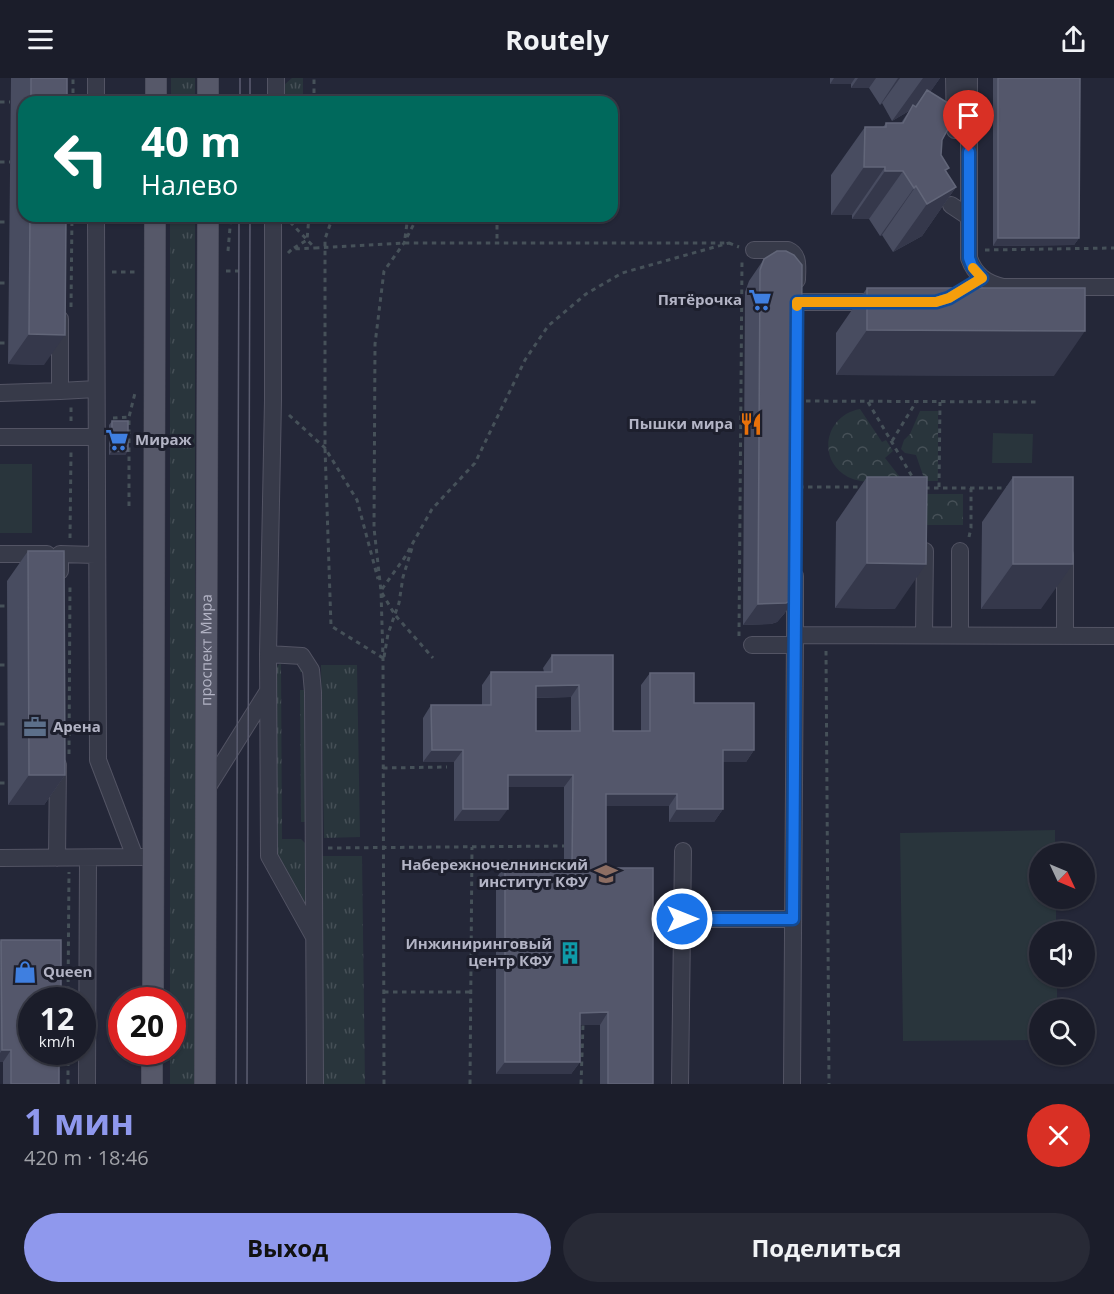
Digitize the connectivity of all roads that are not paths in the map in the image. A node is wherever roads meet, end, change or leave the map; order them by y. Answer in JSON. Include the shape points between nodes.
{"nodes":[{"id":1,"x":96,"y":78,"type":"edge"},
{"id":2,"x":156,"y":78,"type":"edge"},
{"id":3,"x":208,"y":78,"type":"edge"},
{"id":4,"x":276,"y":78,"type":"edge"},
{"id":5,"x":954,"y":78,"type":"edge"},
{"id":6,"x":969,"y":78,"type":"edge"},
{"id":7,"x":96,"y":96,"type":"edge"},
{"id":8,"x":156,"y":96,"type":"edge"},
{"id":9,"x":208,"y":96,"type":"edge"},
{"id":10,"x":276,"y":96,"type":"edge"},
{"id":11,"x":969,"y":130,"type":"junction"},
{"id":12,"x":951,"y":205,"type":"edge"},
{"id":13,"x":969,"y":217,"type":"junction"},
{"id":14,"x":96,"y":222,"type":"edge"},
{"id":15,"x":155,"y":222,"type":"edge"},
{"id":16,"x":208,"y":222,"type":"edge"},
{"id":17,"x":273,"y":222,"type":"edge"},
{"id":18,"x":746,"y":252,"type":"road end"},
{"id":19,"x":982,"y":278,"type":"junction"},
{"id":20,"x":1114,"y":287,"type":"edge"},
{"id":21,"x":966,"y":288,"type":"edge"},
{"id":22,"x":66,"y":302,"type":"edge"},
{"id":23,"x":892,"y":302,"type":"edge"},
{"id":24,"x":96,"y":389,"type":"junction"},
{"id":25,"x":65,"y":390,"type":"junction"},
{"id":26,"x":0,"y":393,"type":"edge"},
{"id":27,"x":0,"y":437,"type":"edge"},
{"id":28,"x":96,"y":437,"type":"junction"},
{"id":29,"x":925,"y":550,"type":"edge"},
{"id":30,"x":960,"y":551,"type":"road end"},
{"id":31,"x":1065,"y":551,"type":"edge"},
{"id":32,"x":0,"y":554,"type":"edge"},
{"id":33,"x":65,"y":554,"type":"junction"},
{"id":34,"x":96,"y":555,"type":"junction"},
{"id":35,"x":795,"y":555,"type":"edge"},
{"id":36,"x":60,"y":589,"type":"edge"},
{"id":37,"x":924,"y":635,"type":"junction"},
{"id":38,"x":960,"y":635,"type":"junction"},
{"id":39,"x":1065,"y":636,"type":"junction"},
{"id":40,"x":1114,"y":636,"type":"edge"},
{"id":41,"x":795,"y":640,"type":"junction"},
{"id":42,"x":746,"y":645,"type":"road end"},
{"id":43,"x":268,"y":654,"type":"junction"},
{"id":44,"x":268,"y":691,"type":"junction"},
{"id":45,"x":64,"y":759,"type":"edge"},
{"id":46,"x":206,"y":790,"type":"junction"},
{"id":47,"x":682,"y":851,"type":"dead end"},
{"id":48,"x":145,"y":857,"type":"junction"},
{"id":49,"x":0,"y":858,"type":"edge"},
{"id":50,"x":63,"y":858,"type":"junction"},
{"id":51,"x":88,"y":858,"type":"junction"},
{"id":52,"x":682,"y":919,"type":"junction"},
{"id":53,"x":793,"y":919,"type":"junction"},
{"id":54,"x":314,"y":937,"type":"junction"},
{"id":55,"x":152,"y":987,"type":"edge"},
{"id":56,"x":152,"y":1065,"type":"edge"},
{"id":57,"x":87,"y":1084,"type":"edge"},
{"id":58,"x":152,"y":1084,"type":"edge"},
{"id":59,"x":205,"y":1084,"type":"edge"},
{"id":60,"x":315,"y":1084,"type":"edge"},
{"id":61,"x":680,"y":1084,"type":"edge"},
{"id":62,"x":792,"y":1084,"type":"edge"}],
"edges":[{"from":1,"to":7,"type":"street"},
{"from":2,"to":8,"type":"main road"},
{"from":3,"to":9,"type":"main road"},
{"from":4,"to":10,"type":"street"},
{"from":5,"to":11,"type":"street","via":[[955,130]]},
{"from":6,"to":11,"type":"street"},
{"from":11,"to":13,"type":"street"},
{"from":12,"to":13,"type":"street"},
{"from":13,"to":19,"type":"street","via":[[969,258]]},
{"from":14,"to":24,"type":"street"},
{"from":15,"to":48,"type":"main road"},
{"from":16,"to":46,"type":"main road","name":"проспект Мира"},
{"from":17,"to":43,"type":"street"},
{"from":18,"to":23,"type":"street","via":[[788,250],[795,255],[797,308]]},
{"from":19,"to":20,"type":"street","via":[[1003,286]]},
{"from":19,"to":21,"type":"street"},
{"from":22,"to":25,"type":"street"},
{"from":24,"to":25,"type":"street"},
{"from":24,"to":28,"type":"street"},
{"from":25,"to":26,"type":"street"},
{"from":27,"to":28,"type":"street"},
{"from":28,"to":34,"type":"street"},
{"from":29,"to":37,"type":"street"},
{"from":30,"to":38,"type":"street"},
{"from":31,"to":39,"type":"street"},
{"from":32,"to":33,"type":"street"},
{"from":33,"to":34,"type":"street"},
{"from":33,"to":36,"type":"street"},
{"from":34,"to":48,"type":"street","via":[[98,760]]},
{"from":35,"to":41,"type":"street"},
{"from":37,"to":38,"type":"street"},
{"from":37,"to":41,"type":"street","via":[[826,635]]},
{"from":38,"to":39,"type":"street"},
{"from":39,"to":40,"type":"street"},
{"from":41,"to":42,"type":"street"},
{"from":41,"to":53,"type":"street"},
{"from":43,"to":44,"type":"street"},
{"from":43,"to":54,"type":"street","via":[[302,656],[311,670],[306,680]]},
{"from":44,"to":46,"type":"street"},
{"from":44,"to":54,"type":"street","via":[[269,856]]},
{"from":45,"to":50,"type":"street"},
{"from":46,"to":59,"type":"main road","name":"проспект Мира"},
{"from":47,"to":52,"type":"street"},
{"from":48,"to":51,"type":"street"},
{"from":48,"to":55,"type":"main road"},
{"from":49,"to":50,"type":"street"},
{"from":50,"to":51,"type":"street"},
{"from":51,"to":57,"type":"street"},
{"from":52,"to":53,"type":"street"},
{"from":52,"to":61,"type":"street"},
{"from":53,"to":62,"type":"street"},
{"from":54,"to":60,"type":"street"},
{"from":56,"to":58,"type":"main road"}]}
